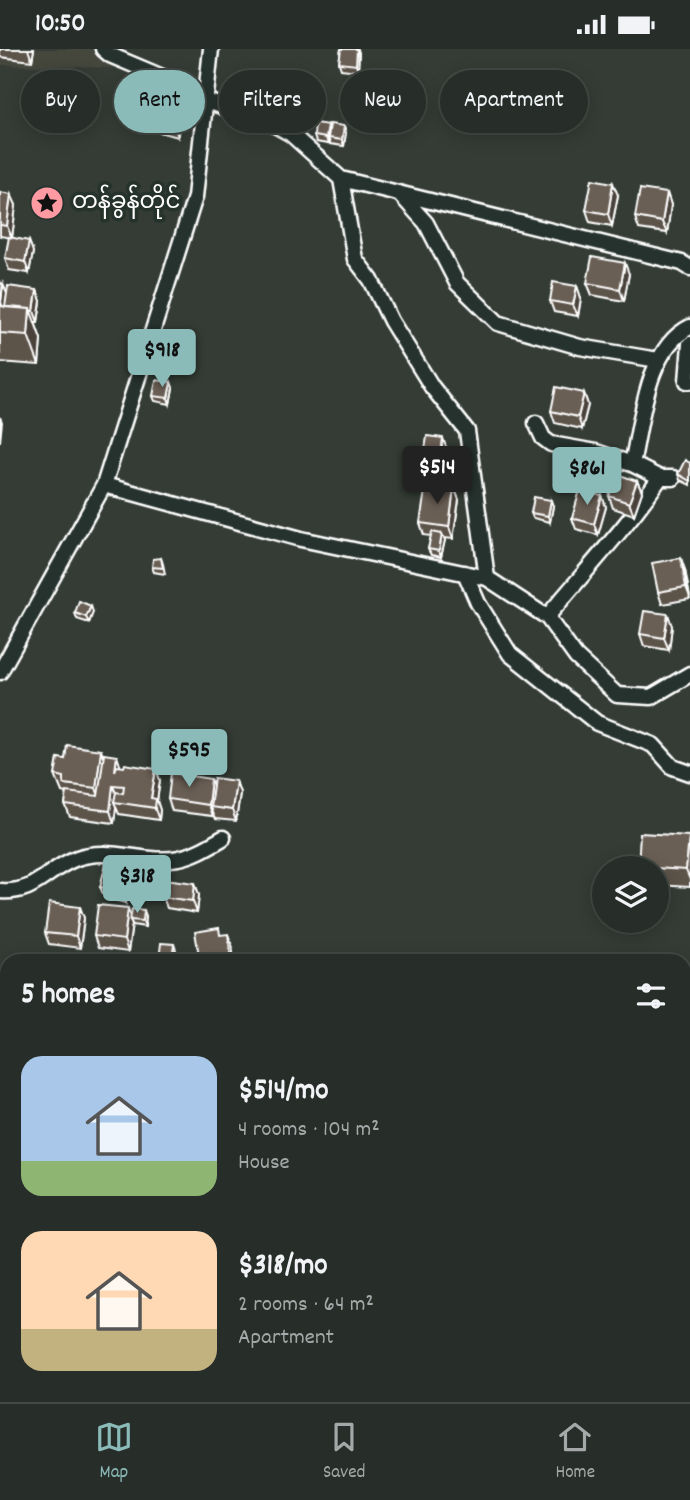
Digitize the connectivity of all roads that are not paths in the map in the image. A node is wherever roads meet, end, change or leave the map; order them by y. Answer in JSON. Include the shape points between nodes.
{"nodes":[{"id":1,"x":103,"y":49,"type":"edge"},
{"id":2,"x":211,"y":49,"type":"edge"},
{"id":3,"x":144,"y":70,"type":"edge"},
{"id":4,"x":205,"y":90,"type":"edge"},
{"id":5,"x":205,"y":97,"type":"edge"},
{"id":6,"x":201,"y":133,"type":"edge"},
{"id":7,"x":341,"y":180,"type":"junction"},
{"id":8,"x":399,"y":193,"type":"junction"},
{"id":9,"x":690,"y":268,"type":"edge"},
{"id":10,"x":690,"y":327,"type":"edge"},
{"id":11,"x":690,"y":344,"type":"edge"},
{"id":12,"x":658,"y":360,"type":"junction"},
{"id":13,"x":690,"y":381,"type":"edge"},
{"id":14,"x":536,"y":423,"type":"dead end"},
{"id":15,"x":632,"y":464,"type":"junction"},
{"id":16,"x":104,"y":485,"type":"junction"},
{"id":17,"x":465,"y":573,"type":"junction"},
{"id":18,"x":487,"y":578,"type":"junction"},
{"id":19,"x":547,"y":617,"type":"junction"},
{"id":20,"x":0,"y":672,"type":"edge"},
{"id":21,"x":690,"y":674,"type":"edge"},
{"id":22,"x":690,"y":773,"type":"edge"},
{"id":23,"x":223,"y":838,"type":"dead end"},
{"id":24,"x":0,"y":891,"type":"edge"}],
"edges":[{"from":1,"to":3,"type":"street"},
{"from":2,"to":4,"type":"street"},
{"from":5,"to":7,"type":"street","via":[[291,134]]},
{"from":6,"to":16,"type":"street","via":[[195,197]]},
{"from":7,"to":8,"type":"street"},
{"from":7,"to":18,"type":"street","via":[[355,259],[432,387],[467,431]]},
{"from":8,"to":9,"type":"street","via":[[539,225]]},
{"from":8,"to":12,"type":"street","via":[[425,223],[457,283],[498,323],[580,347]]},
{"from":10,"to":12,"type":"street","via":[[678,333]]},
{"from":11,"to":13,"type":"street"},
{"from":12,"to":15,"type":"street"},
{"from":14,"to":15,"type":"street","via":[[551,444]]},
{"from":15,"to":19,"type":"street","via":[[666,478]]},
{"from":16,"to":17,"type":"street","via":[[301,540]]},
{"from":16,"to":20,"type":"street"},
{"from":17,"to":18,"type":"street"},
{"from":17,"to":22,"type":"street","via":[[510,654],[597,723],[653,745],[673,767]]},
{"from":18,"to":19,"type":"street"},
{"from":19,"to":21,"type":"street","via":[[576,657],[617,695],[651,698]]},
{"from":23,"to":24,"type":"street","via":[[194,855],[176,859],[103,854],[77,858],[32,887]]}]}
